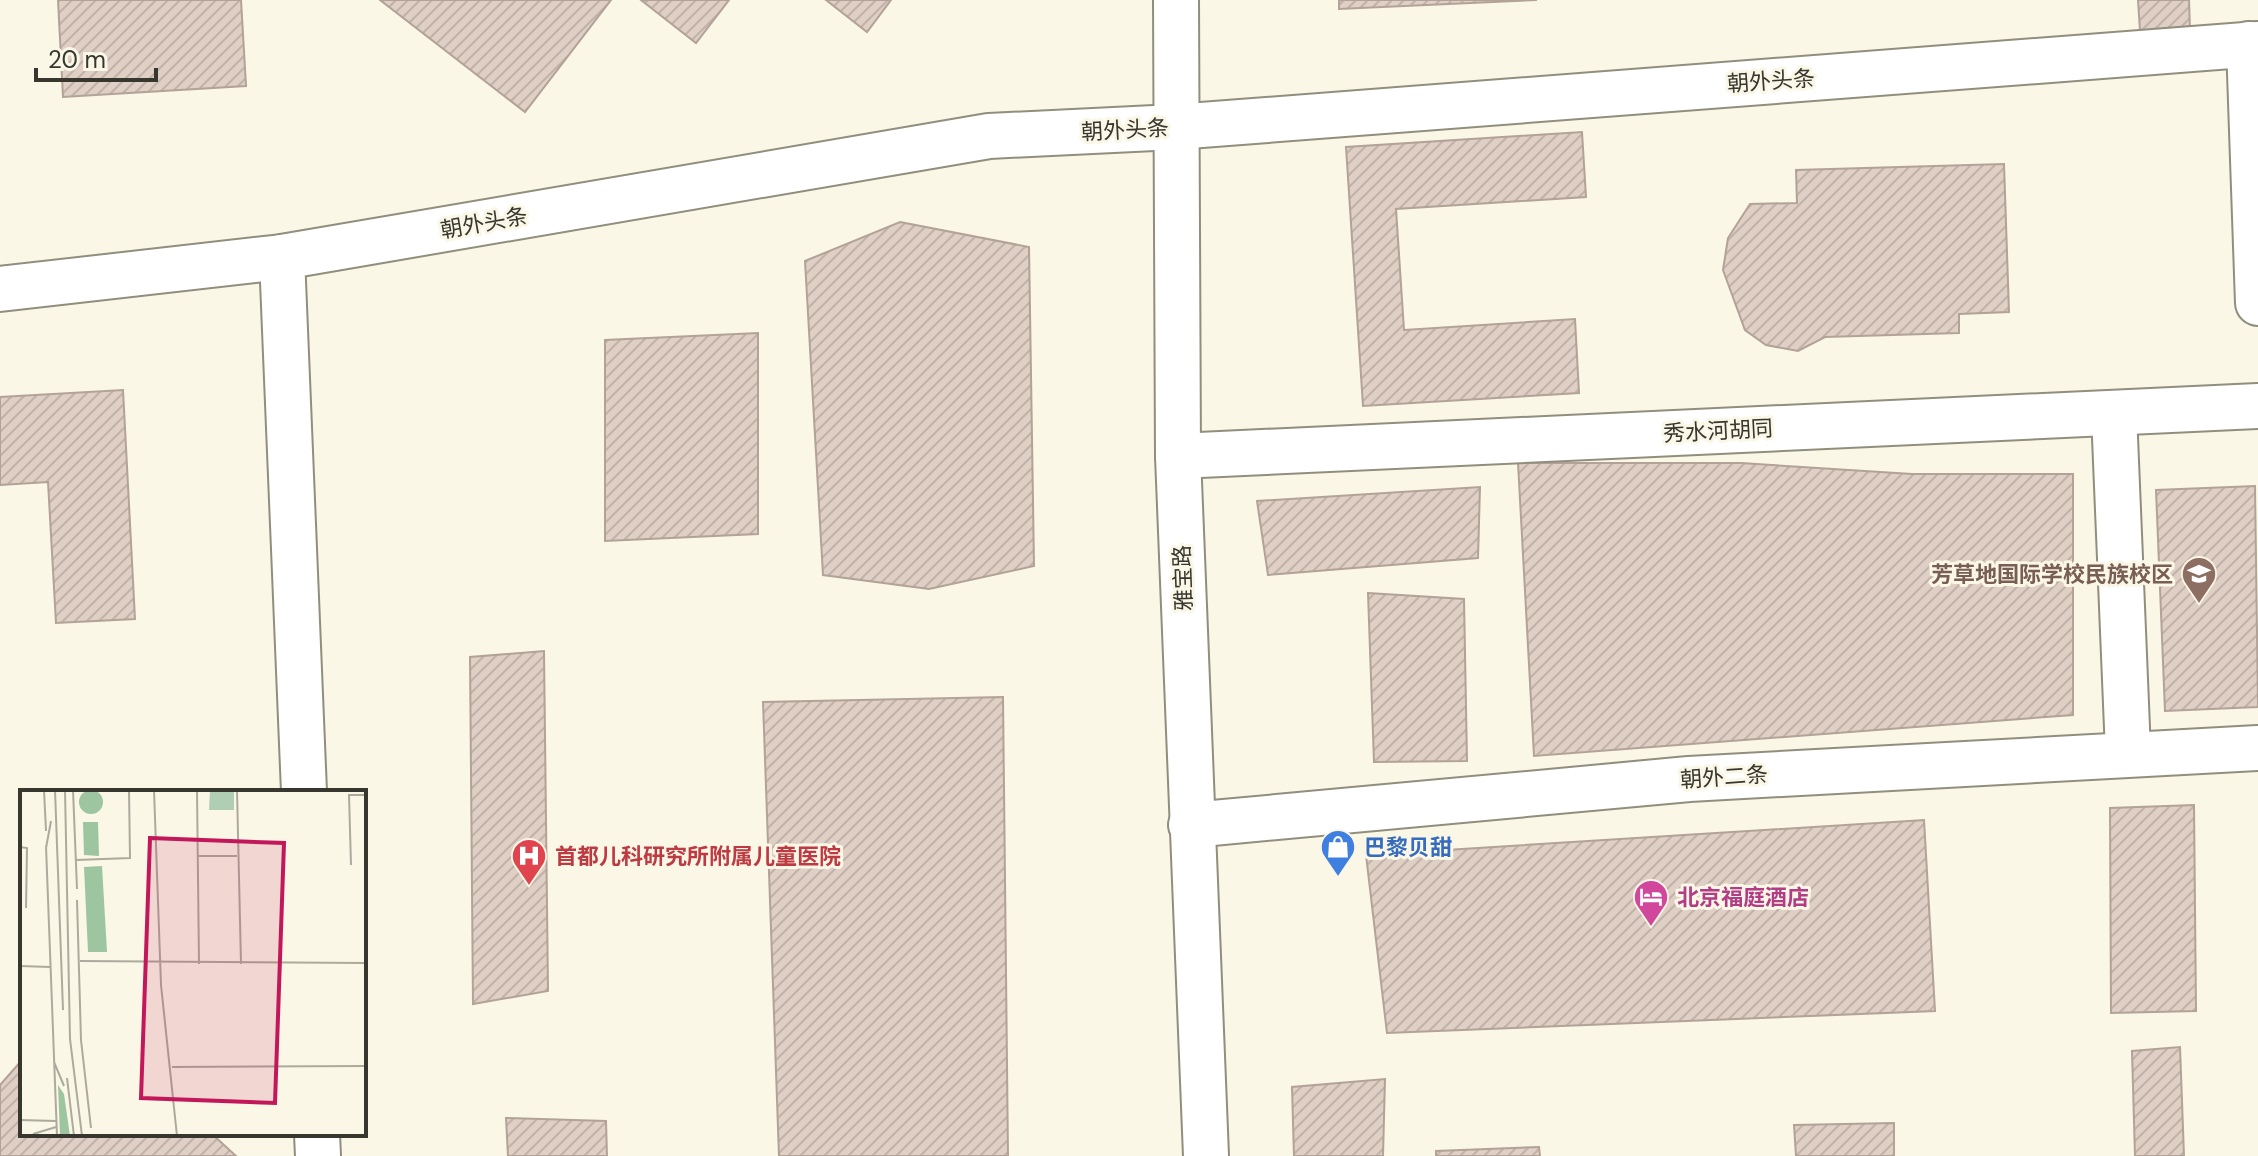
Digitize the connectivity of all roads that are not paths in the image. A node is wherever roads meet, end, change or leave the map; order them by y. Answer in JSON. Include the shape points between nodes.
{"nodes":[{"id":1,"x":1176,"y":0,"type":"edge"},
{"id":2,"x":2254,"y":44,"type":"edge"},
{"id":3,"x":1175,"y":127,"type":"junction"},
{"id":4,"x":282,"y":257,"type":"junction"},
{"id":5,"x":0,"y":289,"type":"edge"},
{"id":6,"x":2258,"y":303,"type":"edge"},
{"id":7,"x":2258,"y":406,"type":"edge"},
{"id":8,"x":2114,"y":413,"type":"junction"},
{"id":9,"x":1178,"y":456,"type":"junction"},
{"id":10,"x":2258,"y":748,"type":"edge"},
{"id":11,"x":2128,"y":752,"type":"junction"},
{"id":12,"x":304,"y":790,"type":"edge"},
{"id":13,"x":1191,"y":825,"type":"junction"},
{"id":14,"x":317,"y":1136,"type":"edge"},
{"id":15,"x":318,"y":1156,"type":"edge"},
{"id":16,"x":1206,"y":1156,"type":"edge"}],
"edges":[{"from":1,"to":3,"type":"street","name":"雅宝路"},
{"from":2,"to":3,"type":"street","name":"朝外头条"},
{"from":2,"to":6,"type":"street"},
{"from":3,"to":4,"type":"street","name":"朝外头条","via":[[989,136]]},
{"from":3,"to":9,"type":"street","name":"雅宝路"},
{"from":4,"to":5,"type":"street","name":"朝外头条"},
{"from":4,"to":12,"type":"street"},
{"from":7,"to":8,"type":"street","name":"秀水河胡同"},
{"from":8,"to":9,"type":"street","name":"秀水河胡同"},
{"from":8,"to":11,"type":"street"},
{"from":9,"to":13,"type":"street","name":"雅宝路"},
{"from":10,"to":11,"type":"street","name":"朝外二条"},
{"from":11,"to":13,"type":"street","name":"朝外二条","via":[[1689,779]]},
{"from":13,"to":16,"type":"street","name":"雅宝路"},
{"from":14,"to":15,"type":"street"}]}
